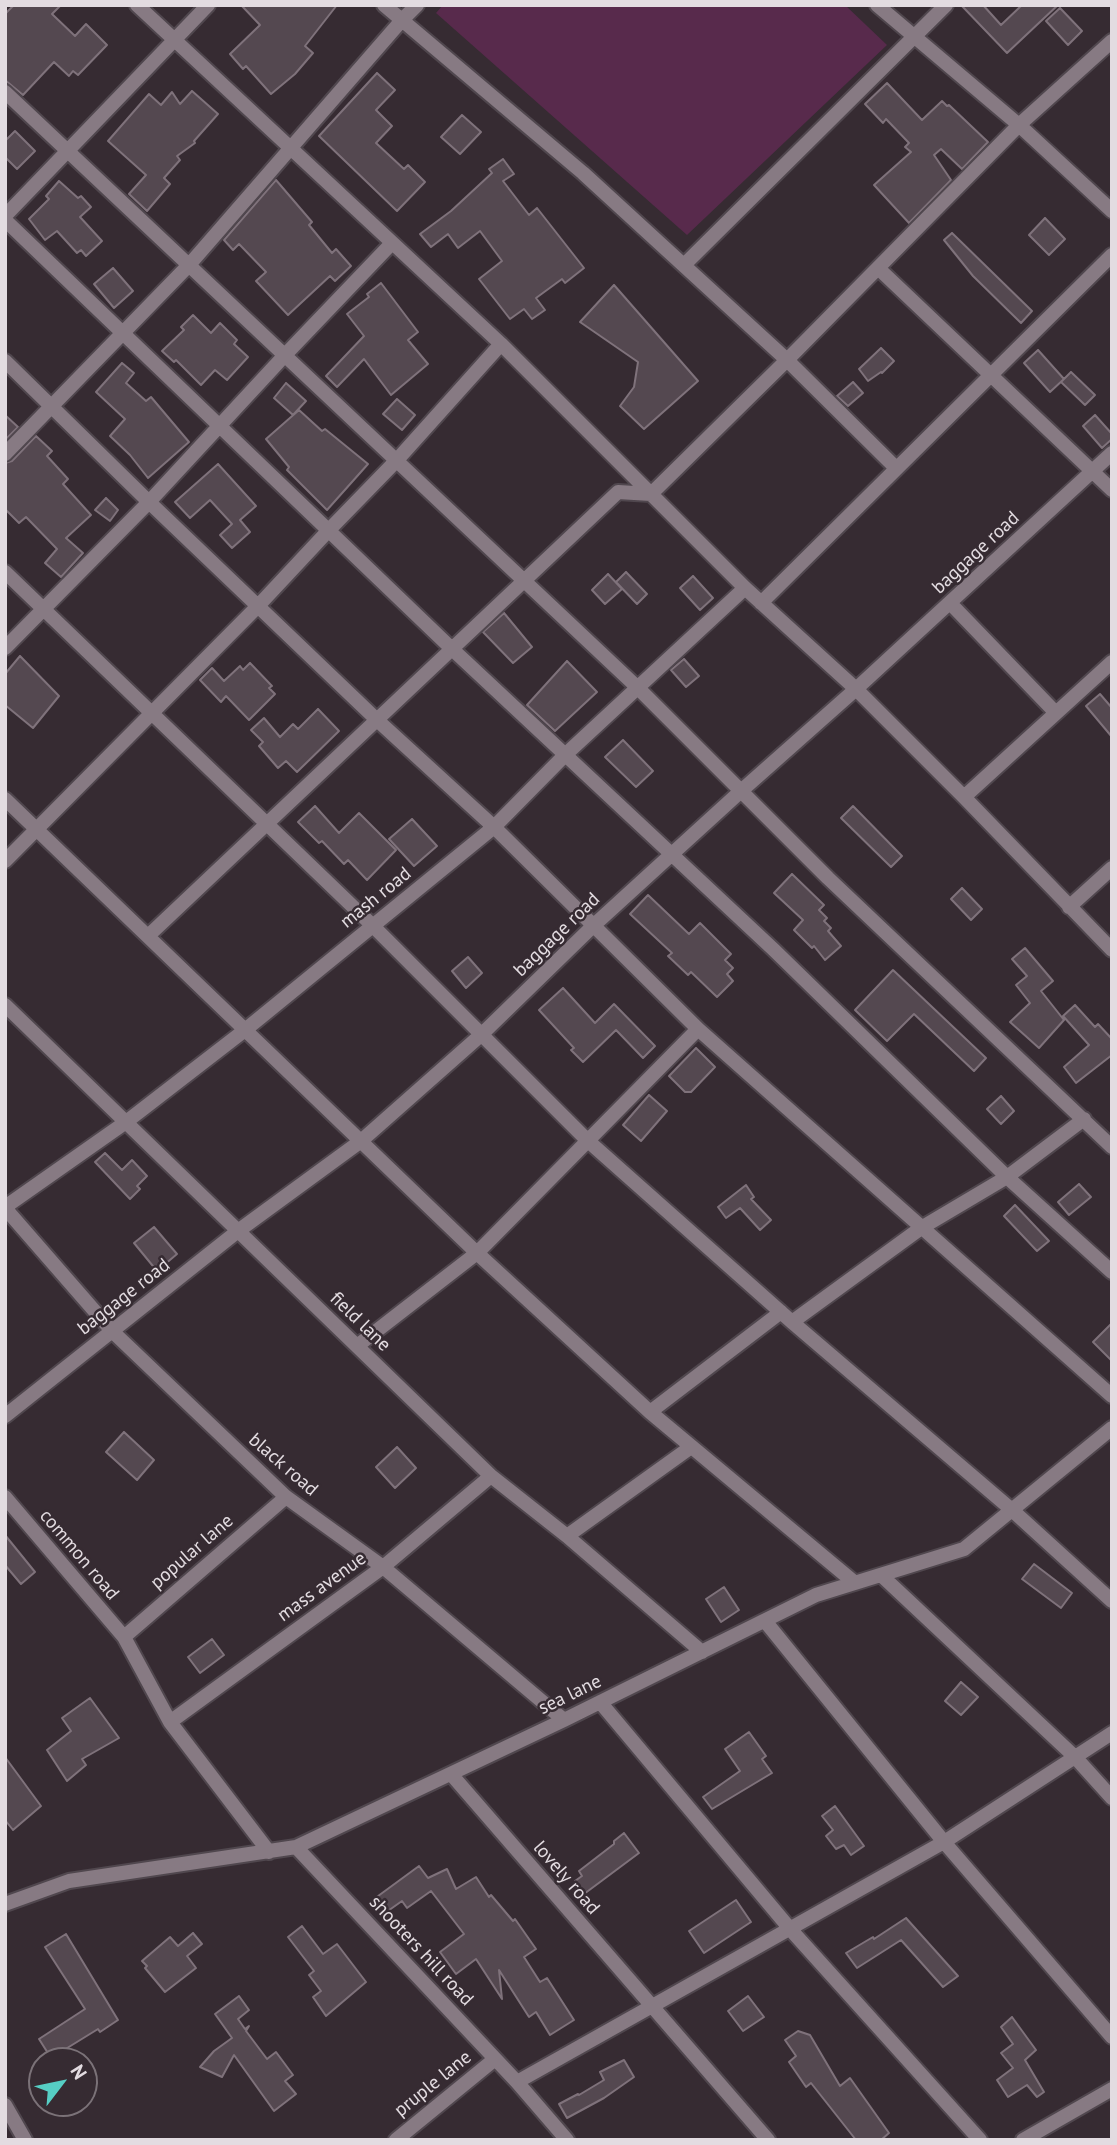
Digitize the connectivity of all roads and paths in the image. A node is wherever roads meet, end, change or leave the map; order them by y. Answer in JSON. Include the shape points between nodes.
{"nodes":[{"id":1,"x":137,"y":5,"type":"edge"},
{"id":2,"x":208,"y":5,"type":"edge"},
{"id":3,"x":384,"y":5,"type":"edge"},
{"id":4,"x":416,"y":5,"type":"edge"},
{"id":5,"x":877,"y":5,"type":"edge"},
{"id":6,"x":946,"y":5,"type":"edge"},
{"id":7,"x":402,"y":20,"type":"junction"},
{"id":8,"x":914,"y":37,"type":"junction"},
{"id":9,"x":175,"y":40,"type":"junction"},
{"id":10,"x":1112,"y":41,"type":"edge"},
{"id":11,"x":5,"y":92,"type":"edge"},
{"id":12,"x":1020,"y":125,"type":"junction"},
{"id":13,"x":291,"y":149,"type":"junction"},
{"id":14,"x":68,"y":150,"type":"junction"},
{"id":15,"x":1112,"y":211,"type":"edge"},
{"id":16,"x":5,"y":218,"type":"edge"},
{"id":17,"x":392,"y":243,"type":"junction"},
{"id":18,"x":1112,"y":255,"type":"edge"},
{"id":19,"x":189,"y":265,"type":"junction"},
{"id":20,"x":684,"y":265,"type":"junction"},
{"id":21,"x":878,"y":268,"type":"junction"},
{"id":22,"x":123,"y":334,"type":"junction"},
{"id":23,"x":501,"y":344,"type":"junction"},
{"id":24,"x":285,"y":355,"type":"junction"},
{"id":25,"x":787,"y":360,"type":"junction"},
{"id":26,"x":5,"y":361,"type":"edge"},
{"id":27,"x":990,"y":376,"type":"junction"},
{"id":28,"x":52,"y":406,"type":"junction"},
{"id":29,"x":220,"y":427,"type":"junction"},
{"id":30,"x":1112,"y":453,"type":"edge"},
{"id":31,"x":5,"y":454,"type":"edge"},
{"id":32,"x":397,"y":460,"type":"junction"},
{"id":33,"x":896,"y":468,"type":"junction"},
{"id":34,"x":1093,"y":471,"type":"junction"},
{"id":35,"x":1112,"y":490,"type":"edge"},
{"id":36,"x":651,"y":494,"type":"junction"},
{"id":37,"x":149,"y":502,"type":"junction"},
{"id":38,"x":328,"y":531,"type":"junction"},
{"id":39,"x":5,"y":572,"type":"edge"},
{"id":40,"x":525,"y":581,"type":"junction"},
{"id":41,"x":745,"y":588,"type":"junction"},
{"id":42,"x":761,"y":603,"type":"junction"},
{"id":43,"x":950,"y":603,"type":"junction"},
{"id":44,"x":258,"y":606,"type":"junction"},
{"id":45,"x":43,"y":609,"type":"junction"},
{"id":46,"x":5,"y":648,"type":"edge"},
{"id":47,"x":450,"y":649,"type":"junction"},
{"id":48,"x":1112,"y":662,"type":"edge"},
{"id":49,"x":638,"y":688,"type":"junction"},
{"id":50,"x":856,"y":689,"type":"junction"},
{"id":51,"x":152,"y":713,"type":"junction"},
{"id":52,"x":1056,"y":713,"type":"junction"},
{"id":53,"x":376,"y":719,"type":"junction"},
{"id":54,"x":565,"y":755,"type":"junction"},
{"id":55,"x":741,"y":791,"type":"junction"},
{"id":56,"x":964,"y":797,"type":"junction"},
{"id":57,"x":5,"y":799,"type":"edge"},
{"id":58,"x":267,"y":824,"type":"junction"},
{"id":59,"x":495,"y":827,"type":"junction"},
{"id":60,"x":36,"y":828,"type":"junction"},
{"id":61,"x":672,"y":855,"type":"junction"},
{"id":62,"x":5,"y":861,"type":"edge"},
{"id":63,"x":1112,"y":867,"type":"edge"},
{"id":64,"x":1069,"y":907,"type":"junction"},
{"id":65,"x":372,"y":925,"type":"junction"},
{"id":66,"x":593,"y":926,"type":"junction"},
{"id":67,"x":148,"y":936,"type":"junction"},
{"id":68,"x":1112,"y":950,"type":"edge"},
{"id":69,"x":5,"y":1004,"type":"edge"},
{"id":70,"x":698,"y":1029,"type":"junction"},
{"id":71,"x":246,"y":1030,"type":"junction"},
{"id":72,"x":482,"y":1034,"type":"junction"},
{"id":73,"x":1084,"y":1119,"type":"junction"},
{"id":74,"x":126,"y":1122,"type":"junction"},
{"id":75,"x":587,"y":1140,"type":"junction"},
{"id":76,"x":361,"y":1141,"type":"junction"},
{"id":77,"x":1112,"y":1147,"type":"edge"},
{"id":78,"x":1007,"y":1177,"type":"junction"},
{"id":79,"x":5,"y":1207,"type":"edge"},
{"id":80,"x":921,"y":1228,"type":"junction"},
{"id":81,"x":238,"y":1231,"type":"junction"},
{"id":82,"x":477,"y":1253,"type":"junction"},
{"id":83,"x":1112,"y":1272,"type":"edge"},
{"id":84,"x":781,"y":1312,"type":"junction"},
{"id":85,"x":792,"y":1322,"type":"junction"},
{"id":86,"x":112,"y":1331,"type":"junction"},
{"id":87,"x":357,"y":1346,"type":"junction"},
{"id":88,"x":1112,"y":1396,"type":"edge"},
{"id":89,"x":650,"y":1412,"type":"junction"},
{"id":90,"x":5,"y":1416,"type":"edge"},
{"id":91,"x":1112,"y":1428,"type":"edge"},
{"id":92,"x":691,"y":1447,"type":"junction"},
{"id":93,"x":491,"y":1476,"type":"junction"},
{"id":94,"x":5,"y":1497,"type":"edge"},
{"id":95,"x":286,"y":1497,"type":"junction"},
{"id":96,"x":1012,"y":1510,"type":"junction"},
{"id":97,"x":567,"y":1536,"type":"junction"},
{"id":98,"x":383,"y":1567,"type":"junction"},
{"id":99,"x":881,"y":1575,"type":"junction"},
{"id":100,"x":855,"y":1583,"type":"junction"},
{"id":101,"x":1112,"y":1601,"type":"edge"},
{"id":102,"x":765,"y":1621,"type":"junction"},
{"id":103,"x":124,"y":1637,"type":"junction"},
{"id":104,"x":702,"y":1652,"type":"junction"},
{"id":105,"x":600,"y":1702,"type":"junction"},
{"id":106,"x":564,"y":1720,"type":"junction"},
{"id":107,"x":170,"y":1722,"type":"junction"},
{"id":108,"x":1112,"y":1732,"type":"edge"},
{"id":109,"x":1075,"y":1758,"type":"junction"},
{"id":110,"x":451,"y":1774,"type":"junction"},
{"id":111,"x":1112,"y":1798,"type":"edge"},
{"id":112,"x":944,"y":1842,"type":"junction"},
{"id":113,"x":296,"y":1847,"type":"junction"},
{"id":114,"x":270,"y":1852,"type":"junction"},
{"id":115,"x":5,"y":1905,"type":"edge"},
{"id":116,"x":791,"y":1930,"type":"junction"},
{"id":117,"x":653,"y":2007,"type":"junction"},
{"id":118,"x":1112,"y":2037,"type":"edge"},
{"id":119,"x":495,"y":2059,"type":"junction"},
{"id":120,"x":517,"y":2082,"type":"junction"},
{"id":121,"x":1112,"y":2089,"type":"edge"},
{"id":122,"x":5,"y":2105,"type":"edge"},
{"id":123,"x":25,"y":2140,"type":"edge"},
{"id":124,"x":396,"y":2140,"type":"edge"},
{"id":125,"x":567,"y":2140,"type":"edge"},
{"id":126,"x":768,"y":2140,"type":"edge"},
{"id":127,"x":980,"y":2140,"type":"edge"},
{"id":128,"x":1023,"y":2140,"type":"edge"}],
"edges":[{"from":1,"to":9,"type":"street"},
{"from":2,"to":9,"type":"street"},
{"from":3,"to":7,"type":"street"},
{"from":4,"to":7,"type":"street"},
{"from":5,"to":8,"type":"street"},
{"from":6,"to":8,"type":"street"},
{"from":7,"to":13,"type":"street"},
{"from":7,"to":20,"type":"street"},
{"from":8,"to":12,"type":"street"},
{"from":8,"to":20,"type":"street"},
{"from":9,"to":13,"type":"street"},
{"from":9,"to":14,"type":"street"},
{"from":10,"to":12,"type":"street"},
{"from":11,"to":14,"type":"street"},
{"from":12,"to":15,"type":"street"},
{"from":12,"to":21,"type":"street"},
{"from":13,"to":17,"type":"street"},
{"from":13,"to":19,"type":"street"},
{"from":14,"to":16,"type":"street"},
{"from":14,"to":19,"type":"street"},
{"from":16,"to":22,"type":"street"},
{"from":17,"to":23,"type":"street"},
{"from":17,"to":24,"type":"street"},
{"from":18,"to":27,"type":"street"},
{"from":19,"to":22,"type":"street"},
{"from":19,"to":24,"type":"street"},
{"from":20,"to":25,"type":"street"},
{"from":21,"to":25,"type":"street"},
{"from":21,"to":27,"type":"street"},
{"from":22,"to":28,"type":"street"},
{"from":22,"to":29,"type":"street"},
{"from":23,"to":32,"type":"street"},
{"from":23,"to":36,"type":"street"},
{"from":24,"to":29,"type":"street"},
{"from":24,"to":32,"type":"street"},
{"from":25,"to":33,"type":"street"},
{"from":25,"to":36,"type":"street"},
{"from":26,"to":28,"type":"street"},
{"from":27,"to":33,"type":"street"},
{"from":27,"to":34,"type":"street"},
{"from":28,"to":31,"type":"street"},
{"from":28,"to":37,"type":"street"},
{"from":29,"to":37,"type":"street"},
{"from":29,"to":38,"type":"street"},
{"from":30,"to":34,"type":"street","name":"baggage road"},
{"from":32,"to":38,"type":"street"},
{"from":32,"to":40,"type":"street"},
{"from":33,"to":42,"type":"street"},
{"from":34,"to":35,"type":"street"},
{"from":34,"to":43,"type":"street","name":"baggage road"},
{"from":36,"to":40,"type":"street","via":[[618,492]]},
{"from":36,"to":41,"type":"street"},
{"from":37,"to":44,"type":"street"},
{"from":37,"to":45,"type":"street"},
{"from":38,"to":44,"type":"street"},
{"from":38,"to":47,"type":"street"},
{"from":39,"to":45,"type":"street"},
{"from":40,"to":47,"type":"street"},
{"from":40,"to":49,"type":"street"},
{"from":41,"to":42,"type":"street"},
{"from":41,"to":49,"type":"street","name":"mash road"},
{"from":42,"to":50,"type":"street"},
{"from":43,"to":50,"type":"street","name":"baggage road"},
{"from":43,"to":52,"type":"street"},
{"from":44,"to":51,"type":"street"},
{"from":44,"to":53,"type":"street"},
{"from":45,"to":46,"type":"street"},
{"from":45,"to":51,"type":"street"},
{"from":47,"to":53,"type":"street"},
{"from":47,"to":54,"type":"street"},
{"from":48,"to":52,"type":"street"},
{"from":49,"to":54,"type":"street","name":"mash road"},
{"from":49,"to":55,"type":"street"},
{"from":50,"to":55,"type":"street","name":"baggage road"},
{"from":50,"to":56,"type":"street"},
{"from":51,"to":58,"type":"street"},
{"from":51,"to":60,"type":"street"},
{"from":52,"to":56,"type":"street"},
{"from":53,"to":58,"type":"street"},
{"from":53,"to":59,"type":"street"},
{"from":54,"to":59,"type":"street","name":"mash road"},
{"from":54,"to":61,"type":"street"},
{"from":55,"to":61,"type":"street","name":"baggage road"},
{"from":55,"to":73,"type":"street"},
{"from":56,"to":64,"type":"street"},
{"from":57,"to":60,"type":"street"},
{"from":58,"to":65,"type":"street"},
{"from":58,"to":67,"type":"street"},
{"from":59,"to":65,"type":"street","name":"mash road"},
{"from":59,"to":66,"type":"street"},
{"from":60,"to":62,"type":"street"},
{"from":60,"to":67,"type":"street"},
{"from":61,"to":66,"type":"street","name":"baggage road"},
{"from":61,"to":78,"type":"street"},
{"from":63,"to":64,"type":"street"},
{"from":64,"to":68,"type":"street"},
{"from":65,"to":71,"type":"street","name":"mash road"},
{"from":65,"to":72,"type":"street"},
{"from":66,"to":70,"type":"street"},
{"from":66,"to":72,"type":"street","name":"baggage road"},
{"from":67,"to":71,"type":"street"},
{"from":69,"to":74,"type":"street","name":"field lane"},
{"from":70,"to":75,"type":"street"},
{"from":70,"to":80,"type":"street"},
{"from":71,"to":74,"type":"street","name":"mash road"},
{"from":71,"to":76,"type":"street"},
{"from":72,"to":75,"type":"street"},
{"from":72,"to":76,"type":"street","name":"baggage road"},
{"from":73,"to":77,"type":"street"},
{"from":73,"to":78,"type":"street"},
{"from":74,"to":79,"type":"street","name":"mash road"},
{"from":74,"to":81,"type":"street","name":"field lane"},
{"from":75,"to":82,"type":"street"},
{"from":75,"to":84,"type":"street"},
{"from":76,"to":81,"type":"street","name":"baggage road"},
{"from":76,"to":82,"type":"street"},
{"from":78,"to":80,"type":"street"},
{"from":78,"to":83,"type":"street"},
{"from":79,"to":86,"type":"street","name":"black road"},
{"from":80,"to":85,"type":"street"},
{"from":80,"to":88,"type":"street"},
{"from":81,"to":86,"type":"street","name":"baggage road"},
{"from":81,"to":87,"type":"street","name":"field lane"},
{"from":82,"to":87,"type":"street"},
{"from":82,"to":89,"type":"street"},
{"from":84,"to":85,"type":"street"},
{"from":84,"to":89,"type":"street"},
{"from":85,"to":96,"type":"street"},
{"from":86,"to":90,"type":"street","name":"baggage road"},
{"from":86,"to":95,"type":"street","name":"black road"},
{"from":87,"to":93,"type":"street","name":"field lane"},
{"from":89,"to":92,"type":"street"},
{"from":91,"to":96,"type":"street","name":"sea lane"},
{"from":92,"to":97,"type":"street"},
{"from":92,"to":100,"type":"street"},
{"from":93,"to":97,"type":"street","name":"field lane"},
{"from":93,"to":98,"type":"street","name":"mass avenue"},
{"from":94,"to":103,"type":"street","name":"common road"},
{"from":95,"to":98,"type":"street","name":"black road"},
{"from":95,"to":103,"type":"street","name":"popular lane"},
{"from":96,"to":99,"type":"street","name":"sea lane","via":[[964,1549]]},
{"from":96,"to":101,"type":"street"},
{"from":97,"to":104,"type":"street","name":"field lane"},
{"from":98,"to":106,"type":"street","name":"black road"},
{"from":98,"to":107,"type":"street","name":"mass avenue"},
{"from":99,"to":100,"type":"street","name":"sea lane"},
{"from":99,"to":109,"type":"street"},
{"from":100,"to":102,"type":"street","name":"sea lane","via":[[816,1595]]},
{"from":102,"to":104,"type":"street","name":"sea lane"},
{"from":102,"to":112,"type":"street"},
{"from":103,"to":107,"type":"street","name":"common road"},
{"from":104,"to":105,"type":"street","name":"sea lane"},
{"from":105,"to":106,"type":"street","name":"sea lane"},
{"from":105,"to":116,"type":"street"},
{"from":106,"to":110,"type":"street","name":"sea lane"},
{"from":107,"to":114,"type":"street","name":"common road"},
{"from":108,"to":109,"type":"street"},
{"from":109,"to":111,"type":"street"},
{"from":109,"to":112,"type":"street"},
{"from":110,"to":113,"type":"street","name":"sea lane"},
{"from":110,"to":117,"type":"street","name":"lovely road"},
{"from":112,"to":116,"type":"street"},
{"from":112,"to":118,"type":"street"},
{"from":113,"to":114,"type":"street","name":"sea lane"},
{"from":113,"to":119,"type":"street","name":"shooters hill road"},
{"from":114,"to":115,"type":"street","name":"sea lane","via":[[69,1881]]},
{"from":116,"to":117,"type":"street"},
{"from":116,"to":127,"type":"street"},
{"from":117,"to":120,"type":"street"},
{"from":117,"to":126,"type":"street","name":"lovely road"},
{"from":119,"to":120,"type":"street","name":"shooters hill road"},
{"from":119,"to":124,"type":"street","name":"pruple lane"},
{"from":120,"to":125,"type":"street","name":"shooters hill road"},
{"from":121,"to":128,"type":"street"},
{"from":122,"to":123,"type":"street"}]}
